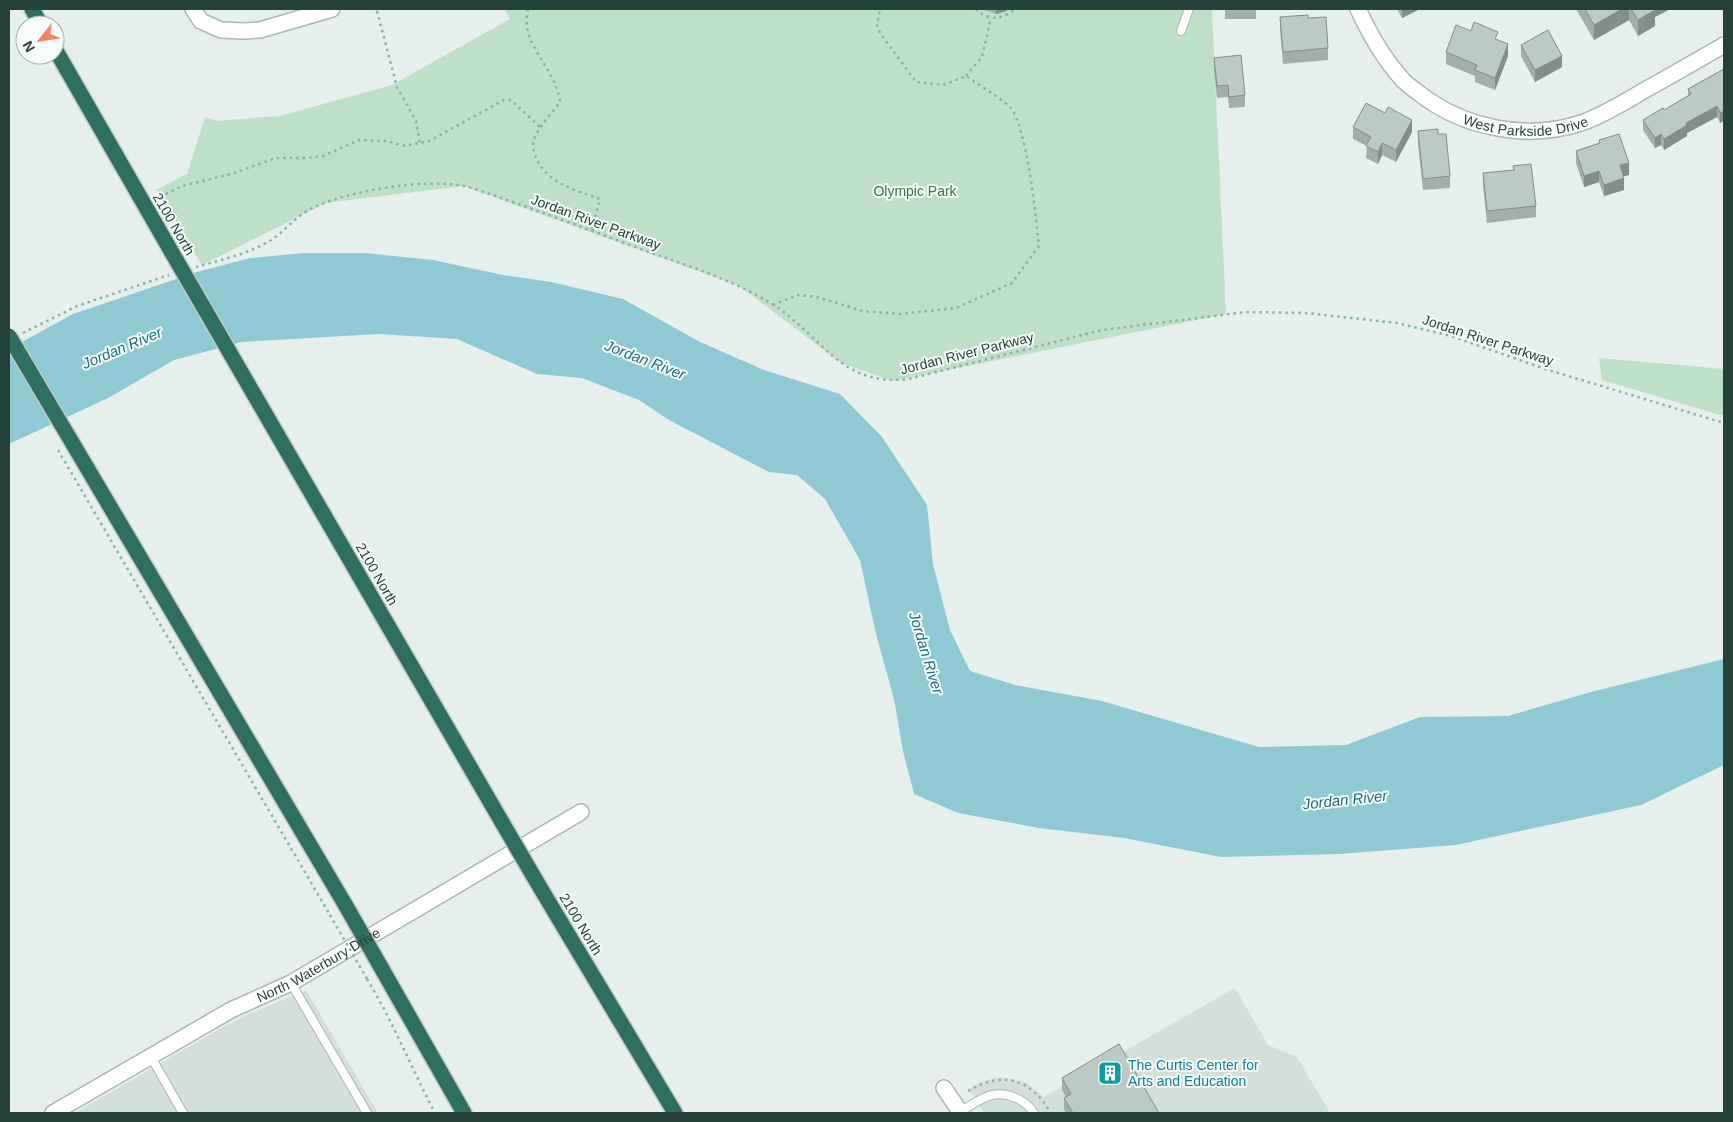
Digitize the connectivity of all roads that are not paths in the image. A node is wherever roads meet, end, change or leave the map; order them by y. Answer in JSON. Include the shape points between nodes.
{"nodes":[{"id":1,"x":193,"y":9,"type":"edge"},
{"id":2,"x":332,"y":9,"type":"edge"},
{"id":3,"x":1189,"y":9,"type":"edge"},
{"id":4,"x":1358,"y":9,"type":"edge"},
{"id":5,"x":1181,"y":31,"type":"dead end"},
{"id":6,"x":1724,"y":44,"type":"edge"},
{"id":7,"x":64,"y":65,"type":"edge"},
{"id":8,"x":15,"y":335,"type":"edge"},
{"id":9,"x":581,"y":812,"type":"dead end"},
{"id":10,"x":291,"y":983,"type":"junction"},
{"id":11,"x":151,"y":1057,"type":"junction"},
{"id":12,"x":944,"y":1088,"type":"dead end"},
{"id":13,"x":961,"y":1112,"type":"edge"},
{"id":14,"x":53,"y":1113,"type":"edge"},
{"id":15,"x":183,"y":1113,"type":"edge"},
{"id":16,"x":367,"y":1113,"type":"edge"},
{"id":17,"x":464,"y":1113,"type":"edge"},
{"id":18,"x":675,"y":1113,"type":"edge"},
{"id":19,"x":1034,"y":1113,"type":"edge"}],
"edges":[{"from":1,"to":2,"type":"street","via":[[201,21],[221,30],[243,31],[260,30]]},
{"from":3,"to":5,"type":"lane"},
{"from":4,"to":6,"type":"street","name":"West Parkside Drive","via":[[1382,55],[1403,81],[1434,105],[1462,119],[1521,132],[1573,125],[1608,112]]},
{"from":7,"to":18,"type":"highway","name":"2100 North","bridge":true,"via":[[541,889]]},
{"from":8,"to":17,"type":"highway","bridge":true,"via":[[86,466],[346,906]]},
{"from":9,"to":10,"type":"street","name":"North Waterbury Drive"},
{"from":10,"to":11,"type":"street","name":"North Waterbury Drive","via":[[231,1010]]},
{"from":10,"to":16,"type":"lane"},
{"from":11,"to":14,"type":"street","name":"North Waterbury Drive"},
{"from":11,"to":15,"type":"lane"},
{"from":12,"to":13,"type":"street"},
{"from":13,"to":19,"type":"lane","via":[[992,1095],[1016,1097]]}]}
